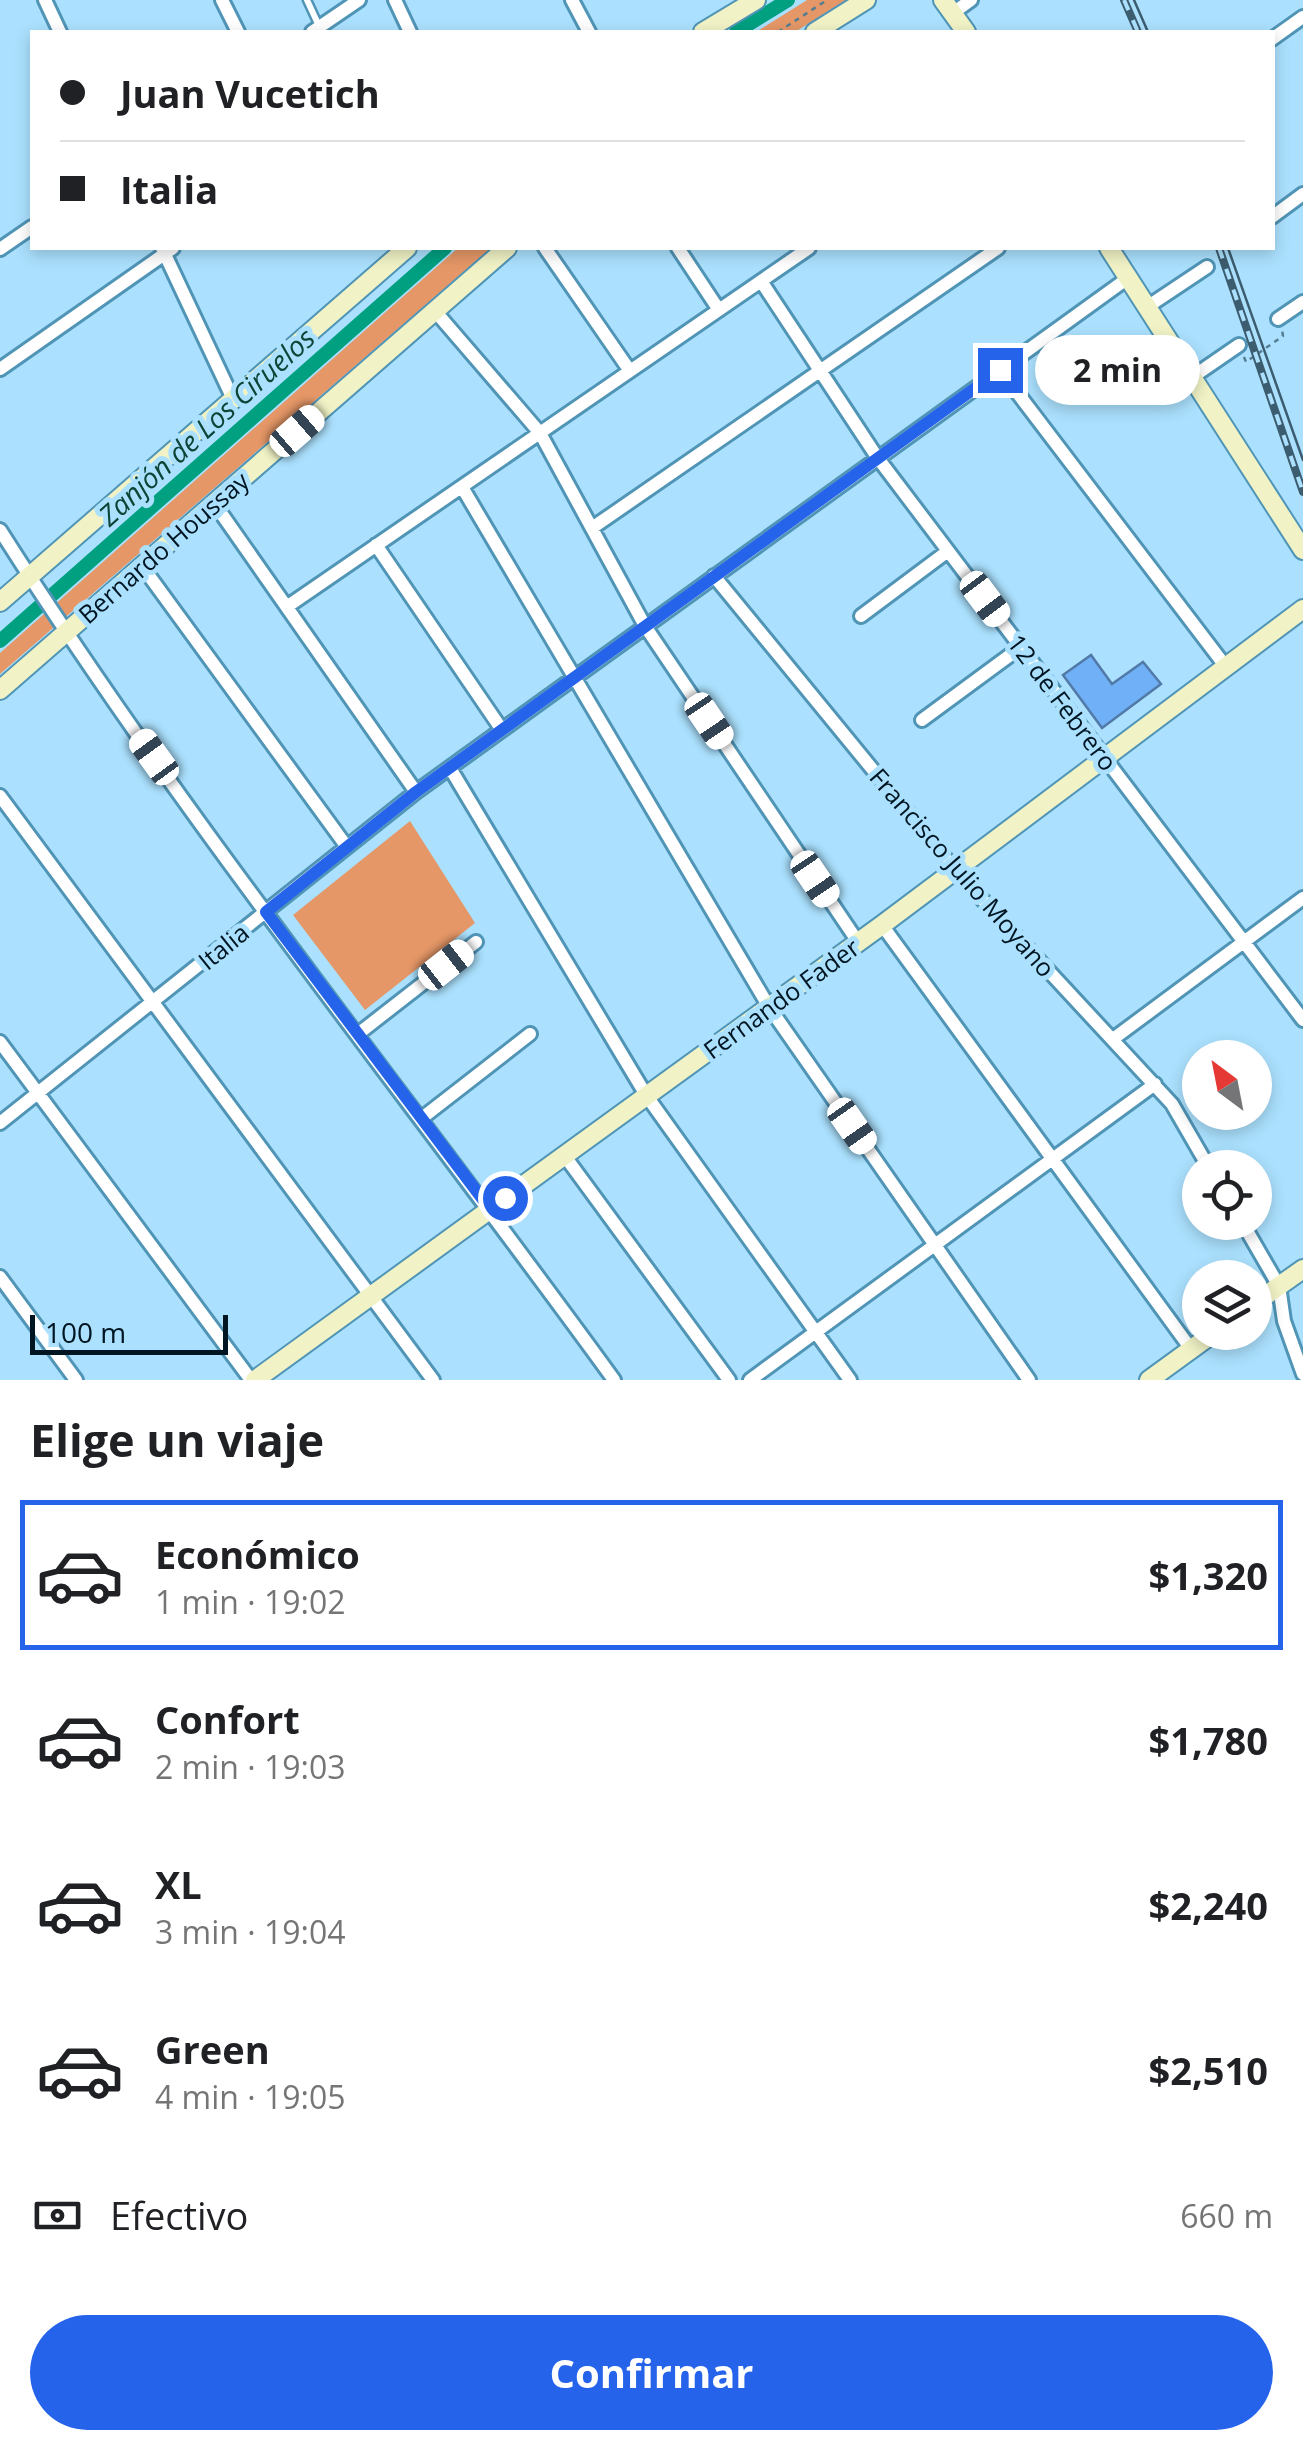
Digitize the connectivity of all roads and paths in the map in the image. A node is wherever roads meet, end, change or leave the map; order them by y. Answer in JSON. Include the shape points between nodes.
{"nodes":[{"id":1,"x":45,"y":0,"type":"edge"},
{"id":2,"x":222,"y":0,"type":"edge"},
{"id":3,"x":307,"y":0,"type":"edge"},
{"id":4,"x":359,"y":0,"type":"edge"},
{"id":5,"x":395,"y":0,"type":"edge"},
{"id":6,"x":572,"y":0,"type":"edge"},
{"id":7,"x":827,"y":0,"type":"edge"},
{"id":8,"x":866,"y":0,"type":"edge"},
{"id":9,"x":971,"y":0,"type":"edge"},
{"id":10,"x":751,"y":1,"type":"edge"},
{"id":11,"x":948,"y":6,"type":"edge"},
{"id":12,"x":1303,"y":17,"type":"edge"},
{"id":13,"x":59,"y":30,"type":"edge"},
{"id":14,"x":237,"y":30,"type":"edge"},
{"id":15,"x":316,"y":30,"type":"edge"},
{"id":16,"x":409,"y":30,"type":"edge"},
{"id":17,"x":588,"y":30,"type":"edge"},
{"id":18,"x":705,"y":30,"type":"edge"},
{"id":19,"x":781,"y":30,"type":"edge"},
{"id":20,"x":818,"y":30,"type":"edge"},
{"id":21,"x":965,"y":30,"type":"edge"},
{"id":22,"x":1275,"y":37,"type":"edge"},
{"id":23,"x":1303,"y":194,"type":"edge"},
{"id":24,"x":1275,"y":215,"type":"edge"},
{"id":25,"x":30,"y":228,"type":"edge"},
{"id":26,"x":0,"y":249,"type":"edge"},
{"id":27,"x":166,"y":250,"type":"edge"},
{"id":28,"x":405,"y":250,"type":"edge"},
{"id":29,"x":505,"y":250,"type":"edge"},
{"id":30,"x":546,"y":250,"type":"edge"},
{"id":31,"x":679,"y":250,"type":"edge"},
{"id":32,"x":804,"y":250,"type":"edge"},
{"id":33,"x":995,"y":250,"type":"edge"},
{"id":34,"x":1109,"y":250,"type":"edge"},
{"id":35,"x":1207,"y":267,"type":"dead end"},
{"id":36,"x":1128,"y":278,"type":"junction"},
{"id":37,"x":761,"y":281,"type":"junction"},
{"id":38,"x":1303,"y":302,"type":"edge"},
{"id":39,"x":1147,"y":307,"type":"junction"},
{"id":40,"x":718,"y":310,"type":"junction"},
{"id":41,"x":435,"y":311,"type":"junction"},
{"id":42,"x":1278,"y":319,"type":"joint"},
{"id":43,"x":1239,"y":346,"type":"joint"},
{"id":44,"x":0,"y":369,"type":"edge"},
{"id":45,"x":1000,"y":370,"type":"junction"},
{"id":46,"x":630,"y":371,"type":"junction"},
{"id":47,"x":819,"y":371,"type":"junction"},
{"id":48,"x":1191,"y":378,"type":"junction"},
{"id":49,"x":233,"y":399,"type":"junction"},
{"id":50,"x":540,"y":432,"type":"junction"},
{"id":51,"x":877,"y":457,"type":"junction"},
{"id":52,"x":462,"y":486,"type":"junction"},
{"id":53,"x":214,"y":503,"type":"junction"},
{"id":54,"x":592,"y":528,"type":"junction"},
{"id":55,"x":0,"y":530,"type":"edge"},
{"id":56,"x":376,"y":545,"type":"junction"},
{"id":57,"x":1303,"y":550,"type":"edge"},
{"id":58,"x":948,"y":551,"type":"junction"},
{"id":59,"x":142,"y":566,"type":"junction"},
{"id":60,"x":714,"y":576,"type":"junction"},
{"id":61,"x":41,"y":594,"type":"junction"},
{"id":62,"x":0,"y":602,"type":"edge"},
{"id":63,"x":288,"y":606,"type":"junction"},
{"id":64,"x":1303,"y":609,"type":"edge"},
{"id":65,"x":861,"y":616,"type":"dead end"},
{"id":66,"x":646,"y":626,"type":"junction"},
{"id":67,"x":65,"y":632,"type":"junction"},
{"id":68,"x":1022,"y":648,"type":"junction"},
{"id":69,"x":1226,"y":667,"type":"junction"},
{"id":70,"x":572,"y":680,"type":"junction"},
{"id":71,"x":0,"y":690,"type":"edge"},
{"id":72,"x":922,"y":720,"type":"dead end"},
{"id":73,"x":502,"y":730,"type":"junction"},
{"id":74,"x":1104,"y":758,"type":"junction"},
{"id":75,"x":450,"y":768,"type":"junction"},
{"id":76,"x":416,"y":792,"type":"junction"},
{"id":77,"x":0,"y":796,"type":"edge"},
{"id":78,"x":347,"y":847,"type":"junction"},
{"id":79,"x":955,"y":870,"type":"junction"},
{"id":80,"x":1303,"y":898,"type":"edge"},
{"id":81,"x":266,"y":912,"type":"junction"},
{"id":82,"x":882,"y":924,"type":"junction"},
{"id":83,"x":476,"y":942,"type":"dead end"},
{"id":84,"x":858,"y":942,"type":"junction"},
{"id":85,"x":1244,"y":942,"type":"junction"},
{"id":86,"x":152,"y":1004,"type":"junction"},
{"id":87,"x":770,"y":1007,"type":"junction"},
{"id":88,"x":1303,"y":1020,"type":"edge"},
{"id":89,"x":358,"y":1034,"type":"junction"},
{"id":90,"x":530,"y":1034,"type":"dead end"},
{"id":91,"x":1113,"y":1039,"type":"junction"},
{"id":92,"x":0,"y":1042,"type":"edge"},
{"id":93,"x":1155,"y":1084,"type":"junction"},
{"id":94,"x":38,"y":1093,"type":"junction"},
{"id":95,"x":646,"y":1095,"type":"junction"},
{"id":96,"x":422,"y":1118,"type":"junction"},
{"id":97,"x":0,"y":1123,"type":"edge"},
{"id":98,"x":1197,"y":1150,"type":"edge"},
{"id":99,"x":564,"y":1155,"type":"junction"},
{"id":100,"x":1053,"y":1159,"type":"junction"},
{"id":101,"x":490,"y":1209,"type":"junction"},
{"id":102,"x":1252,"y":1240,"type":"edge"},
{"id":103,"x":934,"y":1245,"type":"junction"},
{"id":104,"x":1303,"y":1268,"type":"edge"},
{"id":105,"x":0,"y":1277,"type":"edge"},
{"id":106,"x":1279,"y":1286,"type":"junction"},
{"id":107,"x":1272,"y":1291,"type":"edge"},
{"id":108,"x":372,"y":1295,"type":"junction"},
{"id":109,"x":814,"y":1332,"type":"junction"},
{"id":110,"x":1182,"y":1335,"type":"edge"},
{"id":111,"x":1191,"y":1350,"type":"edge"},
{"id":112,"x":1303,"y":1374,"type":"edge"},
{"id":113,"x":76,"y":1380,"type":"edge"},
{"id":114,"x":253,"y":1380,"type":"edge"},
{"id":115,"x":433,"y":1380,"type":"edge"},
{"id":116,"x":614,"y":1380,"type":"edge"},
{"id":117,"x":729,"y":1380,"type":"edge"},
{"id":118,"x":750,"y":1380,"type":"edge"},
{"id":119,"x":850,"y":1380,"type":"edge"},
{"id":120,"x":1030,"y":1380,"type":"edge"},
{"id":121,"x":1149,"y":1380,"type":"edge"}],
"edges":[{"from":1,"to":13,"type":"street"},
{"from":2,"to":14,"type":"street"},
{"from":3,"to":15,"type":"lane"},
{"from":4,"to":15,"type":"street"},
{"from":5,"to":16,"type":"street"},
{"from":6,"to":17,"type":"street"},
{"from":7,"to":19,"type":"path"},
{"from":8,"to":20,"type":"street"},
{"from":9,"to":11,"type":"street"},
{"from":10,"to":18,"type":"street"},
{"from":11,"to":21,"type":"street"},
{"from":12,"to":22,"type":"street"},
{"from":23,"to":24,"type":"street"},
{"from":25,"to":26,"type":"street"},
{"from":27,"to":44,"type":"street"},
{"from":27,"to":49,"type":"street"},
{"from":28,"to":49,"type":"street"},
{"from":29,"to":41,"type":"street","name":"Bernardo Houssay"},
{"from":30,"to":46,"type":"street"},
{"from":31,"to":40,"type":"street"},
{"from":32,"to":37,"type":"street"},
{"from":33,"to":47,"type":"street"},
{"from":34,"to":36,"type":"street"},
{"from":35,"to":39,"type":"street"},
{"from":36,"to":39,"type":"street"},
{"from":36,"to":45,"type":"street","name":"Italia"},
{"from":37,"to":40,"type":"street"},
{"from":37,"to":47,"type":"street","name":"12 de Febrero"},
{"from":38,"to":42,"type":"street"},
{"from":39,"to":48,"type":"street"},
{"from":40,"to":46,"type":"street"},
{"from":41,"to":50,"type":"street"},
{"from":41,"to":53,"type":"street","name":"Bernardo Houssay"},
{"from":42,"to":43,"type":"path","via":[[1284,336],[1246,362]]},
{"from":43,"to":48,"type":"street"},
{"from":45,"to":51,"type":"street","name":"Italia"},
{"from":45,"to":69,"type":"street"},
{"from":46,"to":50,"type":"street"},
{"from":47,"to":51,"type":"street","name":"12 de Febrero"},
{"from":47,"to":54,"type":"street"},
{"from":48,"to":57,"type":"street"},
{"from":49,"to":61,"type":"street"},
{"from":50,"to":52,"type":"street"},
{"from":50,"to":54,"type":"street"},
{"from":51,"to":58,"type":"street","name":"12 de Febrero"},
{"from":51,"to":60,"type":"street","name":"Italia"},
{"from":52,"to":56,"type":"street"},
{"from":52,"to":70,"type":"street"},
{"from":53,"to":59,"type":"street","name":"Bernardo Houssay"},
{"from":53,"to":63,"type":"street"},
{"from":54,"to":66,"type":"street"},
{"from":55,"to":61,"type":"street"},
{"from":56,"to":63,"type":"street"},
{"from":56,"to":73,"type":"street"},
{"from":58,"to":65,"type":"street"},
{"from":58,"to":68,"type":"street","name":"12 de Febrero"},
{"from":59,"to":67,"type":"street","name":"Bernardo Houssay"},
{"from":59,"to":78,"type":"street"},
{"from":60,"to":66,"type":"street","name":"Italia"},
{"from":60,"to":79,"type":"street","name":"Francisco Julio Moyano"},
{"from":61,"to":62,"type":"street"},
{"from":61,"to":67,"type":"street"},
{"from":63,"to":76,"type":"street"},
{"from":64,"to":69,"type":"street","name":"Fernando Fader"},
{"from":66,"to":70,"type":"street","name":"Italia"},
{"from":66,"to":84,"type":"street"},
{"from":67,"to":71,"type":"street","name":"Bernardo Houssay"},
{"from":67,"to":81,"type":"street"},
{"from":68,"to":72,"type":"street"},
{"from":68,"to":74,"type":"street","name":"12 de Febrero"},
{"from":69,"to":74,"type":"street","name":"Fernando Fader"},
{"from":70,"to":73,"type":"street","name":"Italia"},
{"from":70,"to":87,"type":"street"},
{"from":73,"to":75,"type":"street","name":"Italia"},
{"from":74,"to":79,"type":"street","name":"Fernando Fader"},
{"from":74,"to":85,"type":"street","name":"12 de Febrero"},
{"from":75,"to":76,"type":"street","name":"Italia"},
{"from":75,"to":95,"type":"street"},
{"from":76,"to":78,"type":"street","name":"Italia"},
{"from":77,"to":86,"type":"street"},
{"from":78,"to":81,"type":"street","name":"Italia"},
{"from":79,"to":82,"type":"street","name":"Fernando Fader"},
{"from":79,"to":91,"type":"street","name":"Francisco Julio Moyano"},
{"from":80,"to":85,"type":"street"},
{"from":81,"to":86,"type":"street","name":"Italia"},
{"from":81,"to":89,"type":"street"},
{"from":82,"to":84,"type":"street","name":"Fernando Fader"},
{"from":82,"to":100,"type":"street"},
{"from":83,"to":89,"type":"street"},
{"from":84,"to":87,"type":"street","name":"Fernando Fader"},
{"from":85,"to":88,"type":"street","name":"12 de Febrero"},
{"from":85,"to":91,"type":"street"},
{"from":86,"to":94,"type":"street","name":"Italia"},
{"from":86,"to":108,"type":"street"},
{"from":87,"to":95,"type":"street","name":"Fernando Fader"},
{"from":87,"to":103,"type":"street"},
{"from":89,"to":96,"type":"street"},
{"from":90,"to":96,"type":"street"},
{"from":91,"to":93,"type":"street","name":"Francisco Julio Moyano"},
{"from":92,"to":94,"type":"street"},
{"from":93,"to":98,"type":"street","name":"Francisco Julio Moyano"},
{"from":93,"to":100,"type":"street"},
{"from":94,"to":97,"type":"street","name":"Italia"},
{"from":94,"to":114,"type":"street"},
{"from":95,"to":99,"type":"street","name":"Fernando Fader"},
{"from":95,"to":109,"type":"street"},
{"from":96,"to":101,"type":"street"},
{"from":99,"to":101,"type":"street","name":"Fernando Fader"},
{"from":99,"to":117,"type":"street"},
{"from":100,"to":103,"type":"street"},
{"from":100,"to":110,"type":"street"},
{"from":101,"to":108,"type":"street","name":"Fernando Fader"},
{"from":101,"to":116,"type":"street"},
{"from":102,"to":106,"type":"street"},
{"from":103,"to":109,"type":"street"},
{"from":103,"to":120,"type":"street"},
{"from":104,"to":106,"type":"street"},
{"from":105,"to":113,"type":"street"},
{"from":106,"to":107,"type":"street"},
{"from":106,"to":112,"type":"street"},
{"from":108,"to":114,"type":"street","name":"Fernando Fader"},
{"from":108,"to":115,"type":"street"},
{"from":109,"to":118,"type":"street"},
{"from":109,"to":119,"type":"street"},
{"from":111,"to":121,"type":"street"}]}
